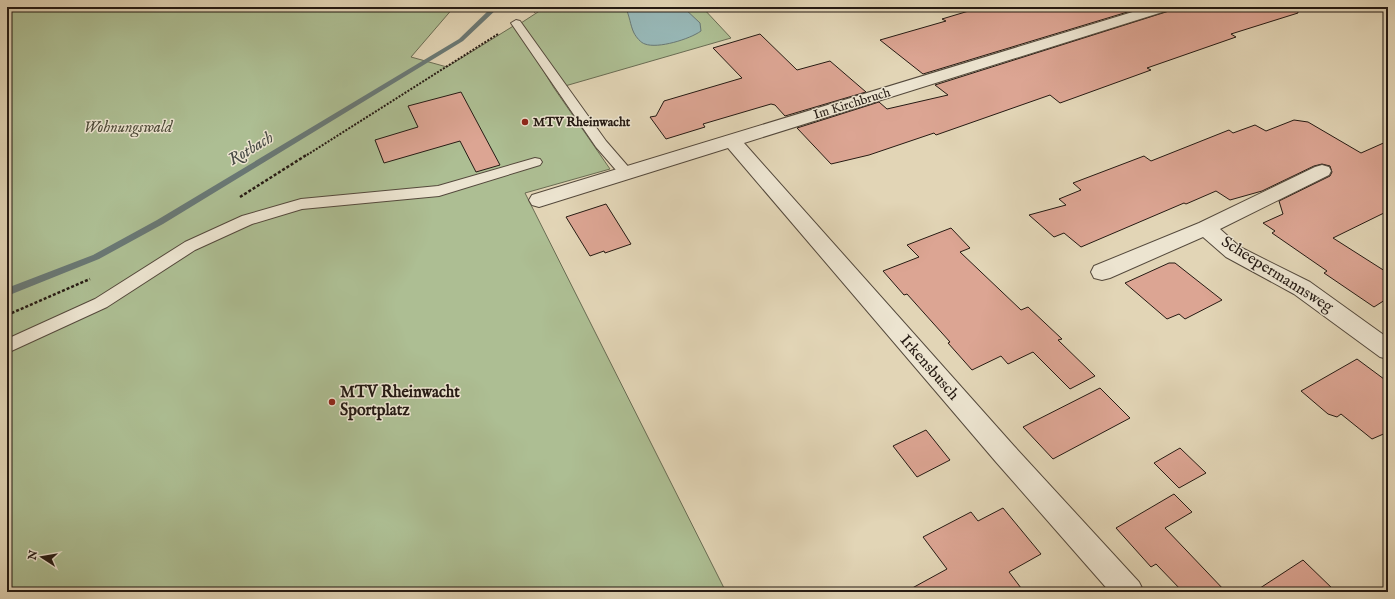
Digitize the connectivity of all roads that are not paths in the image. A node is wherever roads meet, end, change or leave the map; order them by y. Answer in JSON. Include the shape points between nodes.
{"nodes":[{"id":1,"x":1164,"y":7,"type":"edge"},
{"id":2,"x":516,"y":23,"type":"road end"},
{"id":3,"x":732,"y":142,"type":"junction"},
{"id":4,"x":535,"y":162,"type":"dead end"},
{"id":5,"x":1322,"y":171,"type":"dead end"},
{"id":6,"x":627,"y":174,"type":"junction"},
{"id":7,"x":539,"y":200,"type":"dead end"},
{"id":8,"x":1206,"y":228,"type":"junction"},
{"id":9,"x":1102,"y":272,"type":"dead end"},
{"id":10,"x":7,"y":346,"type":"edge"},
{"id":11,"x":1388,"y":350,"type":"edge"},
{"id":12,"x":1129,"y":592,"type":"edge"}],
"edges":[{"from":1,"to":3,"type":"street","name":"Im Kirchbruch"},
{"from":2,"to":6,"type":"lane","via":[[601,144]]},
{"from":3,"to":6,"type":"street","name":"Im Kirchbruch"},
{"from":3,"to":12,"type":"street","name":"Irkensbusch"},
{"from":4,"to":10,"type":"lane","via":[[439,191],[302,204],[247,220],[190,246],[101,303]]},
{"from":5,"to":8,"type":"street","name":"Scheepermannsweg"},
{"from":6,"to":7,"type":"street","name":"Im Kirchbruch"},
{"from":8,"to":9,"type":"street","name":"Scheepermannsweg"},
{"from":8,"to":11,"type":"street","name":"Scheepermannsweg","via":[[1234,252],[1302,288]]}]}
